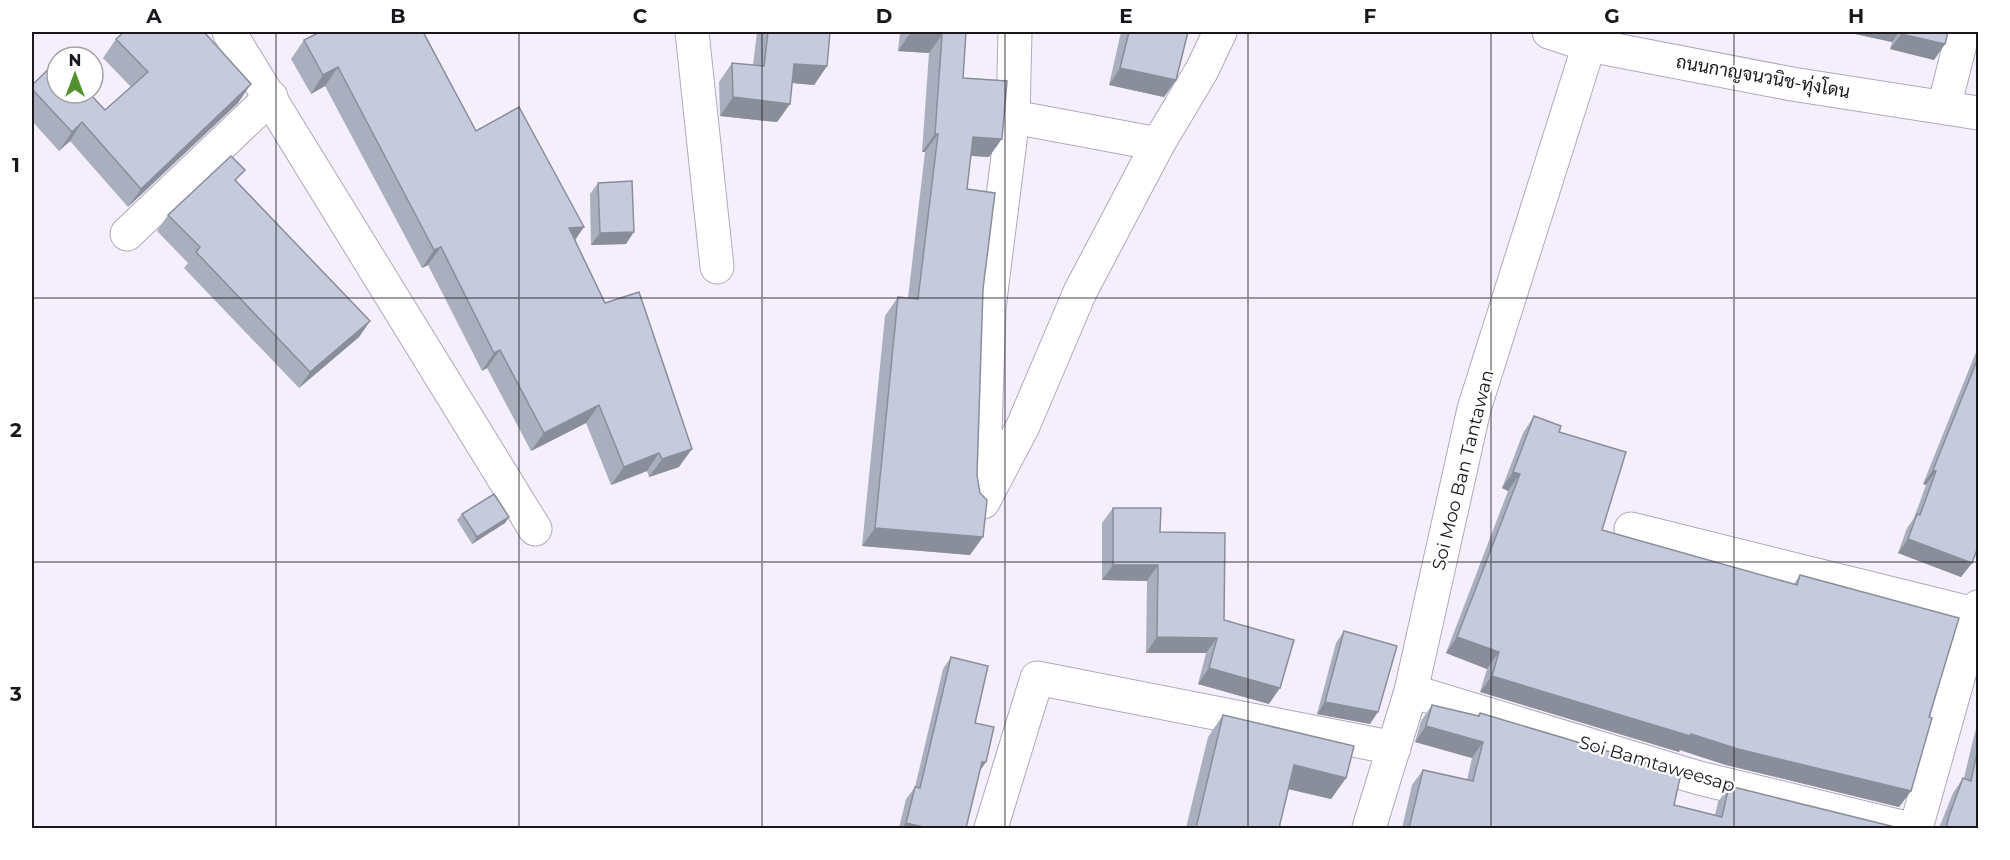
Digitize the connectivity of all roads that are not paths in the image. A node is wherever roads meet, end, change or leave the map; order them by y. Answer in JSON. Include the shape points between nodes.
{"nodes":[{"id":1,"x":229,"y":32,"type":"edge"},
{"id":2,"x":692,"y":32,"type":"edge"},
{"id":3,"x":1015,"y":32,"type":"edge"},
{"id":4,"x":1220,"y":32,"type":"edge"},
{"id":5,"x":1549,"y":32,"type":"edge"},
{"id":6,"x":1963,"y":32,"type":"edge"},
{"id":7,"x":1589,"y":45,"type":"junction"},
{"id":8,"x":271,"y":97,"type":"junction"},
{"id":9,"x":1944,"y":107,"type":"junction"},
{"id":10,"x":1978,"y":113,"type":"edge"},
{"id":11,"x":1013,"y":117,"type":"junction"},
{"id":12,"x":1158,"y":144,"type":"junction"},
{"id":13,"x":126,"y":234,"type":"dead end"},
{"id":14,"x":717,"y":267,"type":"dead end"},
{"id":15,"x":535,"y":529,"type":"dead end"},
{"id":16,"x":1631,"y":529,"type":"dead end"},
{"id":17,"x":1978,"y":612,"type":"edge"},
{"id":18,"x":1411,"y":691,"type":"junction"},
{"id":19,"x":1394,"y":748,"type":"junction"},
{"id":20,"x":991,"y":828,"type":"edge"},
{"id":21,"x":1369,"y":828,"type":"edge"},
{"id":22,"x":1906,"y":828,"type":"edge"},
{"id":23,"x":1916,"y":828,"type":"edge"}],
"edges":[{"from":1,"to":8,"type":"street"},
{"from":2,"to":14,"type":"street"},
{"from":3,"to":11,"type":"street"},
{"from":4,"to":12,"type":"street"},
{"from":5,"to":7,"type":"street","name":"ถนนกาญจนวนิช-ทุ่งโดน"},
{"from":6,"to":9,"type":"street"},
{"from":7,"to":9,"type":"street","name":"ถนนกาญจนวนิช-ทุ่งโดน","via":[[1792,84]]},
{"from":7,"to":18,"type":"street","name":"Soi Moo Ban Tantawan","via":[[1474,409]]},
{"from":8,"to":13,"type":"street"},
{"from":8,"to":15,"type":"street"},
{"from":9,"to":10,"type":"street","name":"ถนนกาญจนวนิช-ทุ่งโดน"},
{"from":11,"to":12,"type":"street"},
{"from":11,"to":12,"type":"street","via":[[989,308],[983,502],[1023,426],[1080,292]]},
{"from":16,"to":17,"type":"street"},
{"from":17,"to":23,"type":"street"},
{"from":18,"to":19,"type":"street","name":"Soi Moo Ban Tantawan"},
{"from":18,"to":22,"type":"street","name":"Soi Bamtaweesap","via":[[1699,778]]},
{"from":19,"to":20,"type":"street","via":[[1037,678]]},
{"from":19,"to":21,"type":"street","name":"Soi Moo Ban Tantawan"}]}
